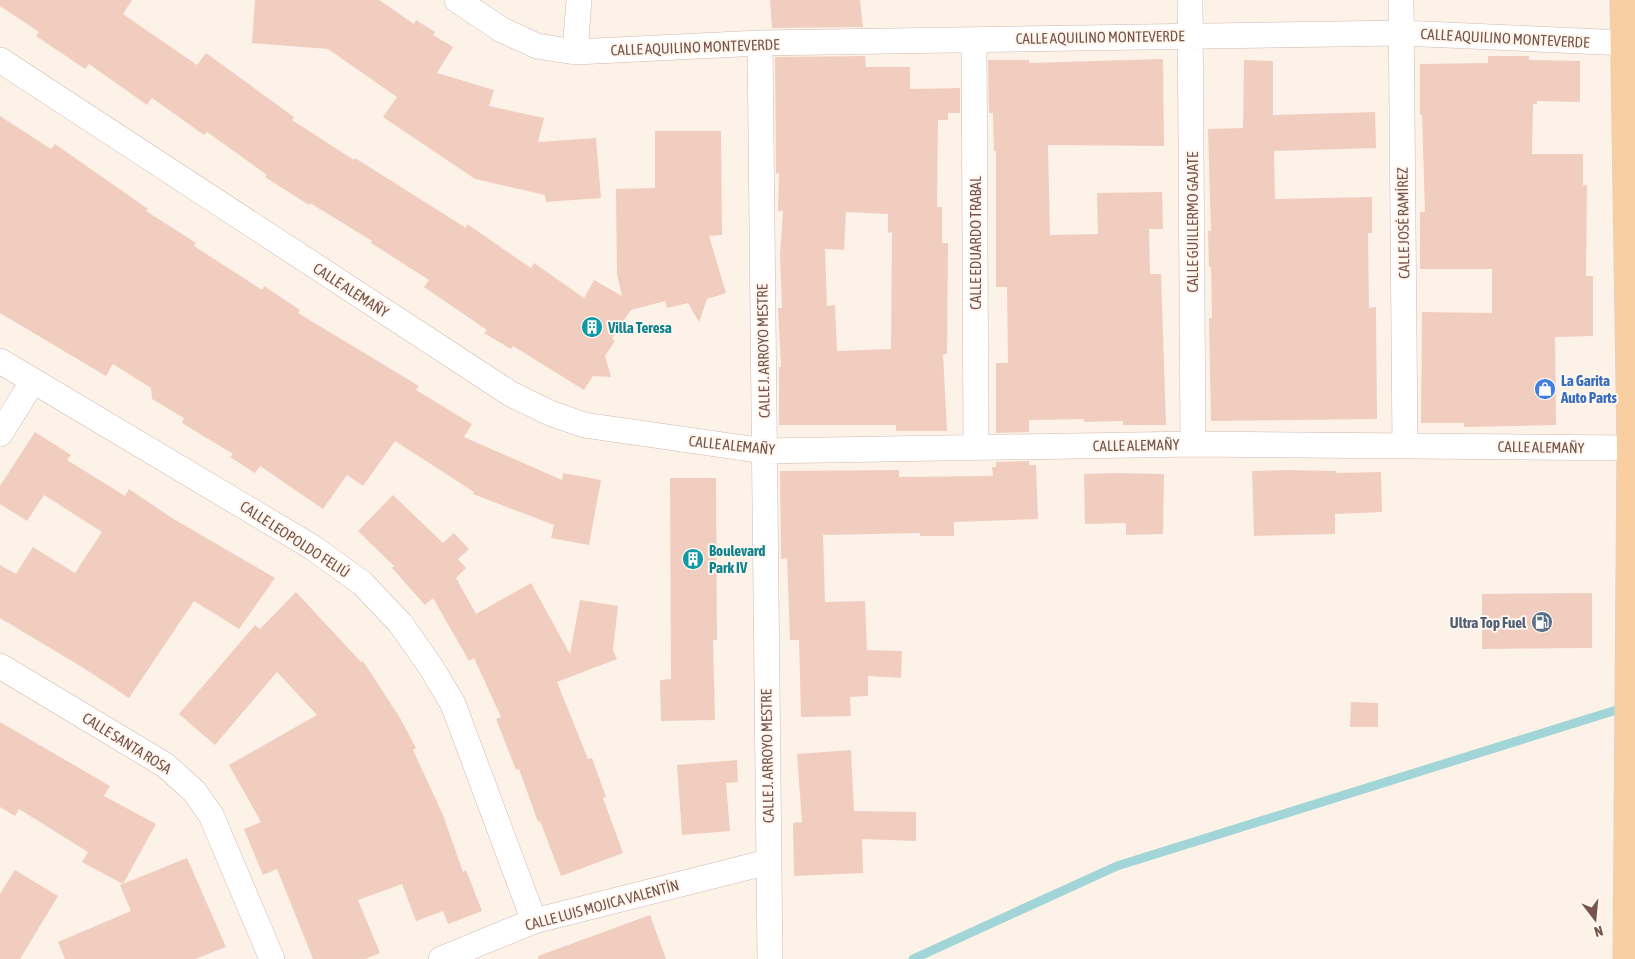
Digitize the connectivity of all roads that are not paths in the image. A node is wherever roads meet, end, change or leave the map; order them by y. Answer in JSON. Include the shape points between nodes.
{"nodes":[{"id":1,"x":457,"y":0,"type":"edge"},
{"id":2,"x":580,"y":0,"type":"edge"},
{"id":3,"x":1190,"y":0,"type":"edge"},
{"id":4,"x":1401,"y":0,"type":"edge"},
{"id":5,"x":1624,"y":0,"type":"edge"},
{"id":6,"x":1400,"y":33,"type":"junction"},
{"id":7,"x":1190,"y":36,"type":"junction"},
{"id":8,"x":974,"y":40,"type":"junction"},
{"id":9,"x":1626,"y":43,"type":"junction"},
{"id":10,"x":760,"y":44,"type":"junction"},
{"id":11,"x":575,"y":52,"type":"junction"},
{"id":12,"x":0,"y":60,"type":"edge"},
{"id":13,"x":0,"y":361,"type":"edge"},
{"id":14,"x":33,"y":381,"type":"junction"},
{"id":15,"x":0,"y":434,"type":"edge"},
{"id":16,"x":1193,"y":444,"type":"junction"},
{"id":17,"x":1405,"y":446,"type":"junction"},
{"id":18,"x":976,"y":447,"type":"junction"},
{"id":19,"x":1631,"y":448,"type":"junction"},
{"id":20,"x":764,"y":451,"type":"junction"},
{"id":21,"x":0,"y":666,"type":"edge"},
{"id":22,"x":768,"y":862,"type":"junction"},
{"id":23,"x":534,"y":921,"type":"junction"},
{"id":24,"x":272,"y":959,"type":"edge"},
{"id":25,"x":441,"y":959,"type":"edge"},
{"id":26,"x":770,"y":959,"type":"edge"},
{"id":27,"x":1627,"y":959,"type":"edge"}],
"edges":[{"from":1,"to":11,"type":"street","name":"CALLE AQUILINO MONTEVERDE","via":[[502,30],[537,46]]},
{"from":2,"to":11,"type":"street"},
{"from":3,"to":7,"type":"street","name":"CALLE GUILLERMO GAJATE"},
{"from":4,"to":6,"type":"street","name":"CALLE JOSÉ RAMÍREZ"},
{"from":5,"to":9,"type":"main road"},
{"from":6,"to":7,"type":"street","name":"CALLE AQUILINO MONTEVERDE"},
{"from":6,"to":9,"type":"street","name":"CALLE AQUILINO MONTEVERDE"},
{"from":6,"to":17,"type":"street","name":"CALLE JOSÉ RAMÍREZ"},
{"from":7,"to":8,"type":"street","name":"CALLE AQUILINO MONTEVERDE"},
{"from":7,"to":16,"type":"street","name":"CALLE GUILLERMO GAJATE"},
{"from":8,"to":10,"type":"street","name":"CALLE AQUILINO MONTEVERDE"},
{"from":8,"to":18,"type":"street","name":"CALLE EDUARDO TRABAL"},
{"from":9,"to":19,"type":"main road"},
{"from":10,"to":11,"type":"street","name":"CALLE AQUILINO MONTEVERDE"},
{"from":10,"to":20,"type":"street","name":"CALLE J. ARROYO MESTRE"},
{"from":12,"to":20,"type":"street","name":"CALLE ALEMAÑY","via":[[511,394],[584,425]]},
{"from":13,"to":14,"type":"street","name":"CALLE LEOPOLDO FELIÚ"},
{"from":14,"to":15,"type":"street"},
{"from":14,"to":23,"type":"street","name":"CALLE LEOPOLDO FELIÚ","via":[[312,547],[362,583],[400,623],[453,704]]},
{"from":16,"to":17,"type":"street","name":"CALLE ALEMAÑY"},
{"from":16,"to":18,"type":"street","name":"CALLE ALEMAÑY"},
{"from":17,"to":19,"type":"street","name":"CALLE ALEMAÑY"},
{"from":18,"to":20,"type":"street","name":"CALLE ALEMAÑY"},
{"from":19,"to":27,"type":"main road"},
{"from":20,"to":22,"type":"street","name":"CALLE J. ARROYO MESTRE"},
{"from":21,"to":24,"type":"street","name":"CALLE SANTA ROSA","via":[[165,765],[194,791],[211,815]]},
{"from":22,"to":23,"type":"street","name":"CALLE LUIS MOJICA VALENTÍN"},
{"from":22,"to":26,"type":"street","name":"CALLE J. ARROYO MESTRE"},
{"from":23,"to":25,"type":"street","name":"CALLE LUIS MOJICA VALENTÍN"}]}
